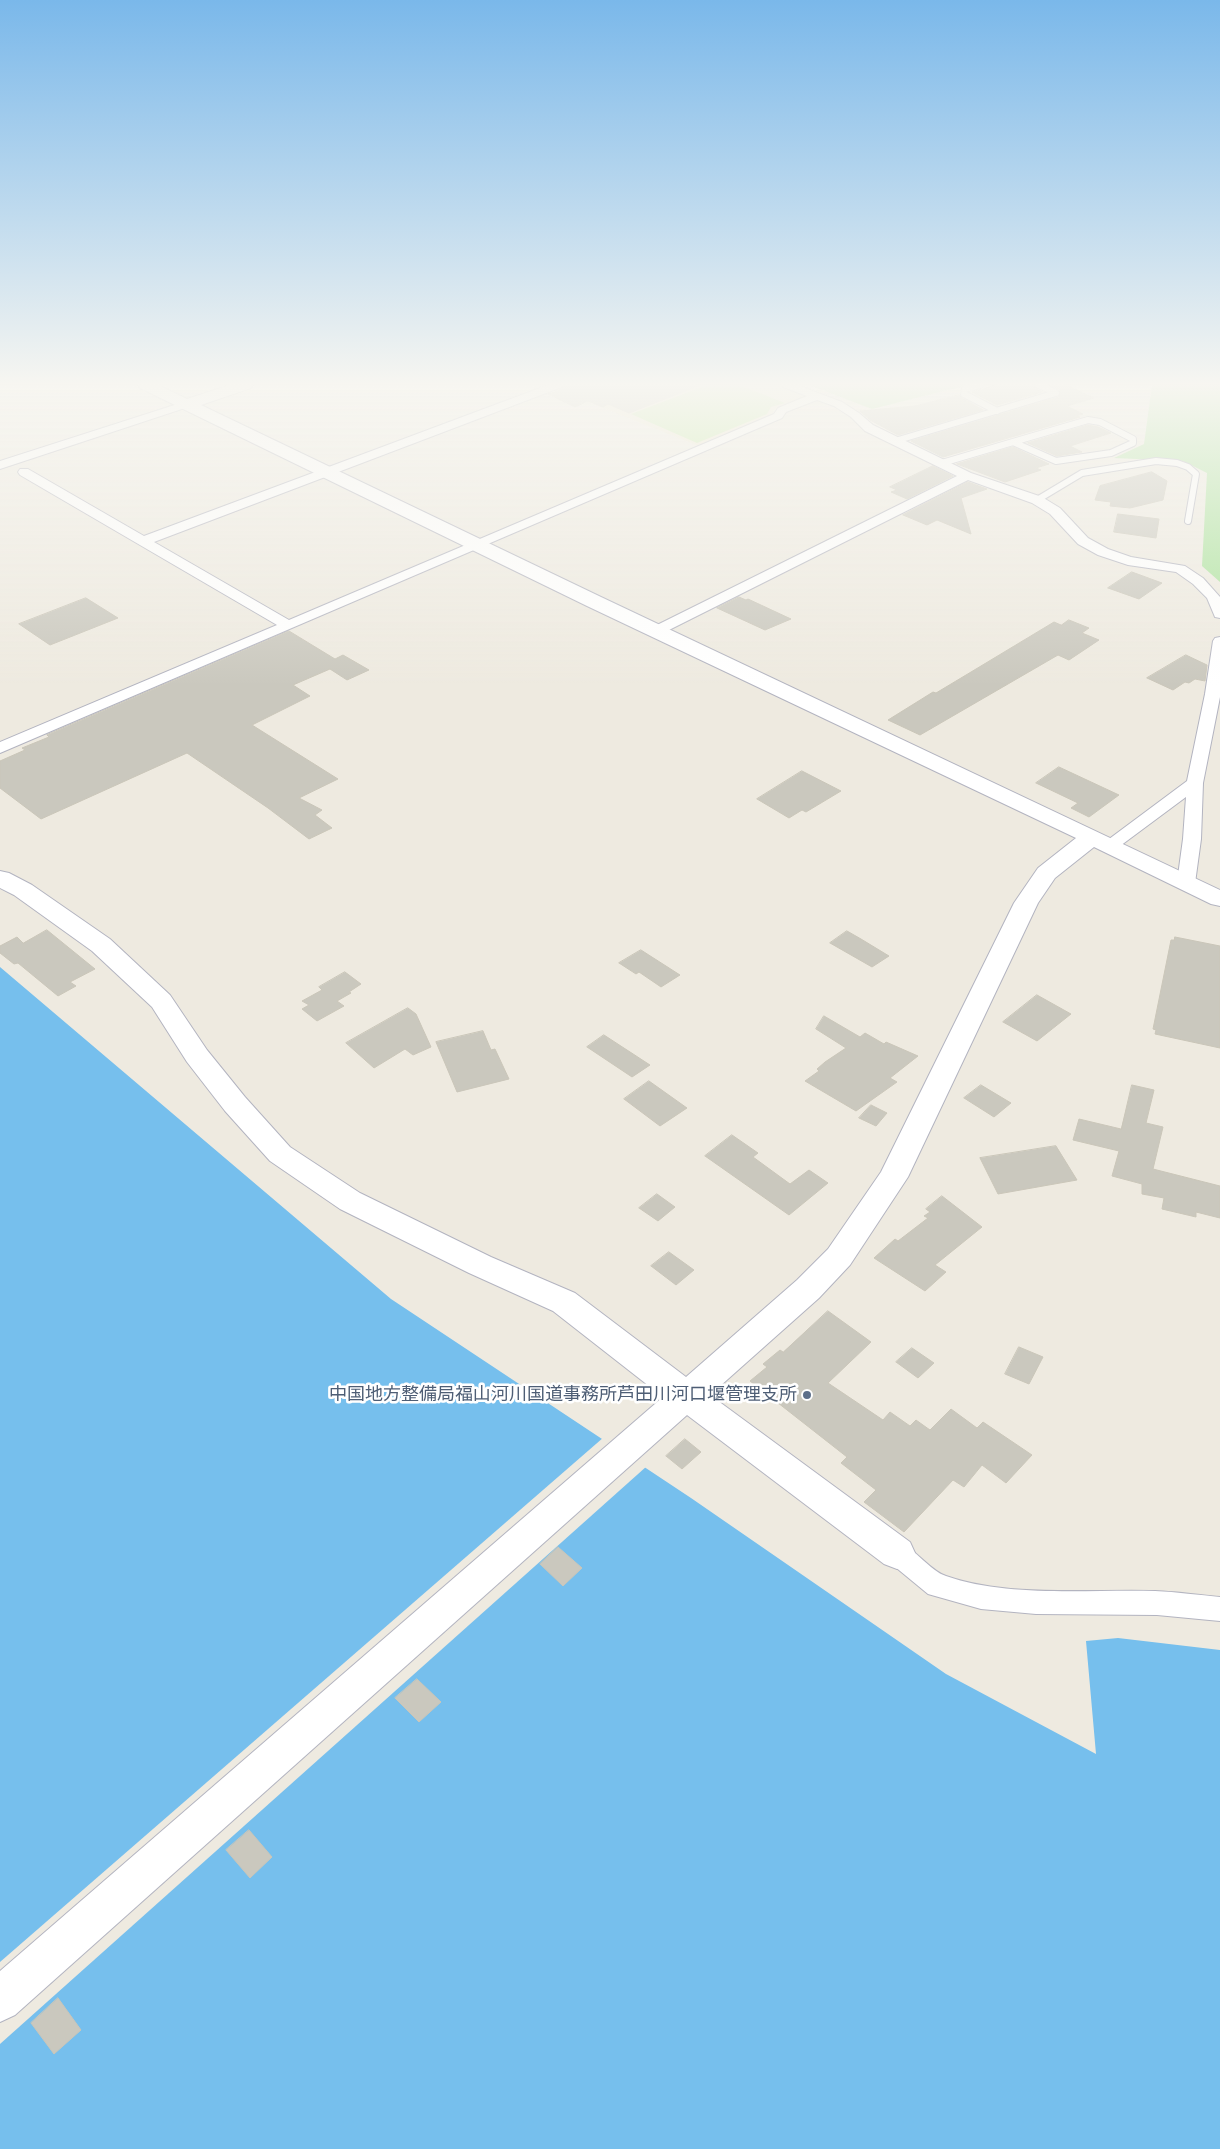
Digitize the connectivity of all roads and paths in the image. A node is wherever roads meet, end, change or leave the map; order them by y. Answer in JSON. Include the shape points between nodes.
{"nodes":[{"id":1,"x":47,"y":485,"type":"edge"},
{"id":2,"x":290,"y":485,"type":"edge"},
{"id":3,"x":357,"y":485,"type":"edge"},
{"id":4,"x":616,"y":485,"type":"edge"},
{"id":5,"x":948,"y":485,"type":"edge"},
{"id":6,"x":994,"y":485,"type":"edge"},
{"id":7,"x":1062,"y":485,"type":"edge"},
{"id":8,"x":1194,"y":485,"type":"edge"},
{"id":9,"x":1038,"y":500,"type":"junction"},
{"id":10,"x":1188,"y":522,"type":"dead end"},
{"id":11,"x":144,"y":541,"type":"junction"},
{"id":12,"x":478,"y":544,"type":"junction"},
{"id":13,"x":1220,"y":614,"type":"edge"},
{"id":14,"x":288,"y":625,"type":"junction"},
{"id":15,"x":656,"y":631,"type":"junction"},
{"id":16,"x":1220,"y":641,"type":"edge"},
{"id":17,"x":0,"y":748,"type":"edge"},
{"id":18,"x":1195,"y":783,"type":"junction"},
{"id":19,"x":1101,"y":841,"type":"junction"},
{"id":20,"x":0,"y":878,"type":"edge"},
{"id":21,"x":1186,"y":883,"type":"junction"},
{"id":22,"x":1220,"y":899,"type":"edge"},
{"id":23,"x":685,"y":1395,"type":"junction"},
{"id":24,"x":897,"y":1554,"type":"joint"},
{"id":25,"x":1220,"y":1609,"type":"edge"},
{"id":26,"x":0,"y":2000,"type":"edge"}],
"edges":[{"from":1,"to":11,"type":"street"},
{"from":2,"to":11,"type":"street"},
{"from":3,"to":12,"type":"street"},
{"from":4,"to":12,"type":"street"},
{"from":5,"to":15,"type":"street"},
{"from":6,"to":9,"type":"street"},
{"from":7,"to":9,"type":"lane"},
{"from":8,"to":10,"type":"lane"},
{"from":9,"to":13,"type":"street","via":[[1055,511],[1083,542],[1103,552],[1128,561],[1180,569],[1213,597]]},
{"from":11,"to":14,"type":"street"},
{"from":12,"to":14,"type":"street"},
{"from":12,"to":15,"type":"street"},
{"from":14,"to":17,"type":"street"},
{"from":15,"to":19,"type":"street"},
{"from":16,"to":18,"type":"street"},
{"from":18,"to":19,"type":"street"},
{"from":18,"to":21,"type":"street"},
{"from":19,"to":21,"type":"street"},
{"from":19,"to":23,"type":"street","via":[[1046,873],[1026,903],[893,1177],[839,1257],[808,1289]]},
{"from":20,"to":23,"type":"street","via":[[23,890],[101,945],[161,1001],[224,1090],[280,1154],[350,1201],[564,1302]]},
{"from":21,"to":22,"type":"street"},
{"from":23,"to":24,"type":"street"},
{"from":23,"to":26,"type":"street"},
{"from":24,"to":25,"type":"street","via":[[937,1586],[981,1597],[1036,1602],[1157,1603]]}]}
